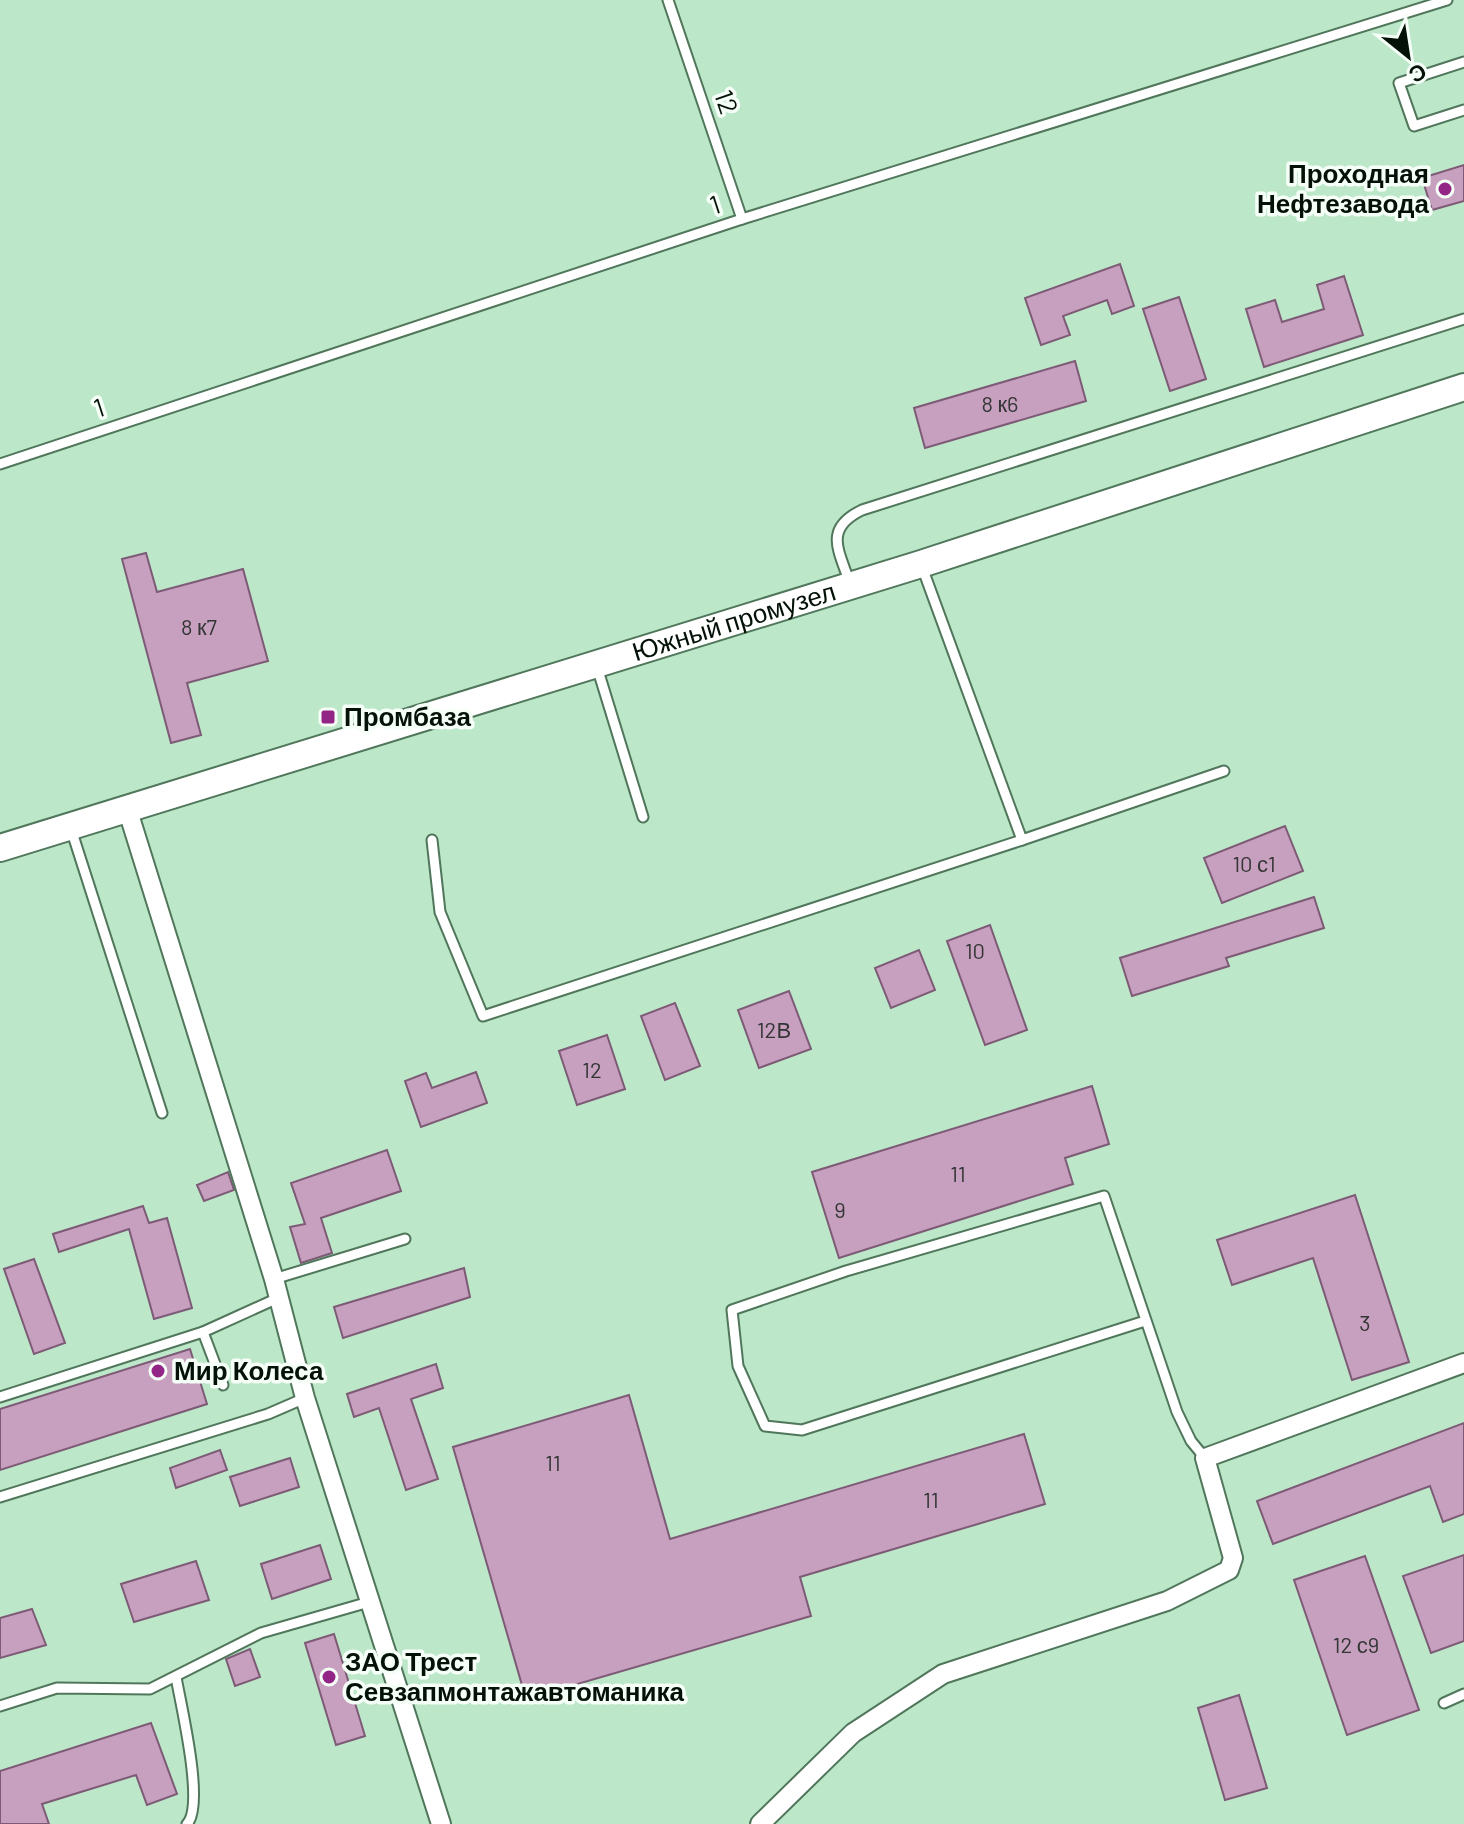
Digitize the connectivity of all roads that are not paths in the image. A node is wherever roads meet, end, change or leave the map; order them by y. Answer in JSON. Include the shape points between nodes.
{"nodes":[{"id":1,"x":668,"y":0,"type":"edge"},
{"id":2,"x":1447,"y":0,"type":"edge"},
{"id":3,"x":1464,"y":62,"type":"edge"},
{"id":4,"x":1464,"y":110,"type":"edge"},
{"id":5,"x":742,"y":219,"type":"junction"},
{"id":6,"x":1464,"y":319,"type":"edge"},
{"id":7,"x":1464,"y":387,"type":"edge"},
{"id":8,"x":0,"y":464,"type":"edge"},
{"id":9,"x":921,"y":564,"type":"junction"},
{"id":10,"x":851,"y":586,"type":"junction"},
{"id":11,"x":596,"y":664,"type":"junction"},
{"id":12,"x":1224,"y":771,"type":"dead end"},
{"id":13,"x":127,"y":808,"type":"junction"},
{"id":14,"x":643,"y":817,"type":"dead end"},
{"id":15,"x":70,"y":826,"type":"junction"},
{"id":16,"x":432,"y":840,"type":"dead end"},
{"id":17,"x":1022,"y":840,"type":"junction"},
{"id":18,"x":0,"y":848,"type":"edge"},
{"id":19,"x":162,"y":1113,"type":"dead end"},
{"id":20,"x":405,"y":1239,"type":"dead end"},
{"id":21,"x":274,"y":1279,"type":"junction"},
{"id":22,"x":278,"y":1298,"type":"junction"},
{"id":23,"x":1145,"y":1321,"type":"junction"},
{"id":24,"x":203,"y":1332,"type":"junction"},
{"id":25,"x":1464,"y":1363,"type":"edge"},
{"id":26,"x":223,"y":1385,"type":"dead end"},
{"id":27,"x":0,"y":1397,"type":"edge"},
{"id":28,"x":305,"y":1398,"type":"junction"},
{"id":29,"x":1205,"y":1458,"type":"junction"},
{"id":30,"x":0,"y":1497,"type":"edge"},
{"id":31,"x":369,"y":1602,"type":"junction"},
{"id":32,"x":176,"y":1677,"type":"junction"},
{"id":33,"x":1464,"y":1694,"type":"edge"},
{"id":34,"x":1444,"y":1703,"type":"dead end"},
{"id":35,"x":0,"y":1706,"type":"edge"},
{"id":36,"x":187,"y":1824,"type":"edge"},
{"id":37,"x":441,"y":1824,"type":"edge"},
{"id":38,"x":760,"y":1824,"type":"edge"}],
"edges":[{"from":1,"to":5,"type":"lane","name":"12","number":"12"},
{"from":2,"to":5,"type":"lane","name":"1","number":"1"},
{"from":3,"to":4,"type":"lane","via":[[1399,83],[1414,126]]},
{"from":5,"to":8,"type":"lane","name":"1","number":"1"},
{"from":6,"to":10,"type":"lane","via":[[862,510],[846,518],[836,537]]},
{"from":7,"to":9,"type":"street","name":"Южный промузел"},
{"from":9,"to":10,"type":"street","name":"Южный промузел"},
{"from":9,"to":17,"type":"lane"},
{"from":10,"to":11,"type":"street","name":"Южный промузел"},
{"from":11,"to":13,"type":"street","name":"Южный промузел"},
{"from":11,"to":14,"type":"lane"},
{"from":12,"to":17,"type":"lane"},
{"from":13,"to":15,"type":"street","name":"Южный промузел"},
{"from":13,"to":21,"type":"street"},
{"from":15,"to":18,"type":"street","name":"Южный промузел"},
{"from":15,"to":19,"type":"lane"},
{"from":16,"to":17,"type":"lane","via":[[440,912],[483,1016]]},
{"from":20,"to":21,"type":"lane"},
{"from":21,"to":22,"type":"street"},
{"from":22,"to":24,"type":"lane"},
{"from":22,"to":28,"type":"street"},
{"from":23,"to":23,"type":"lane","via":[[802,1430],[765,1426],[738,1366],[732,1310],[1104,1196]]},
{"from":23,"to":29,"type":"lane","via":[[1177,1412]]},
{"from":24,"to":26,"type":"lane"},
{"from":24,"to":27,"type":"lane"},
{"from":25,"to":29,"type":"street"},
{"from":28,"to":30,"type":"lane"},
{"from":28,"to":31,"type":"street"},
{"from":29,"to":38,"type":"street","via":[[1233,1558],[1229,1570],[1167,1601],[943,1674],[853,1733]]},
{"from":31,"to":32,"type":"lane","via":[[261,1633]]},
{"from":31,"to":37,"type":"street"},
{"from":32,"to":35,"type":"lane","via":[[150,1689],[57,1688]]},
{"from":32,"to":36,"type":"lane","via":[[195,1788],[193,1818]]},
{"from":33,"to":34,"type":"lane"}]}
